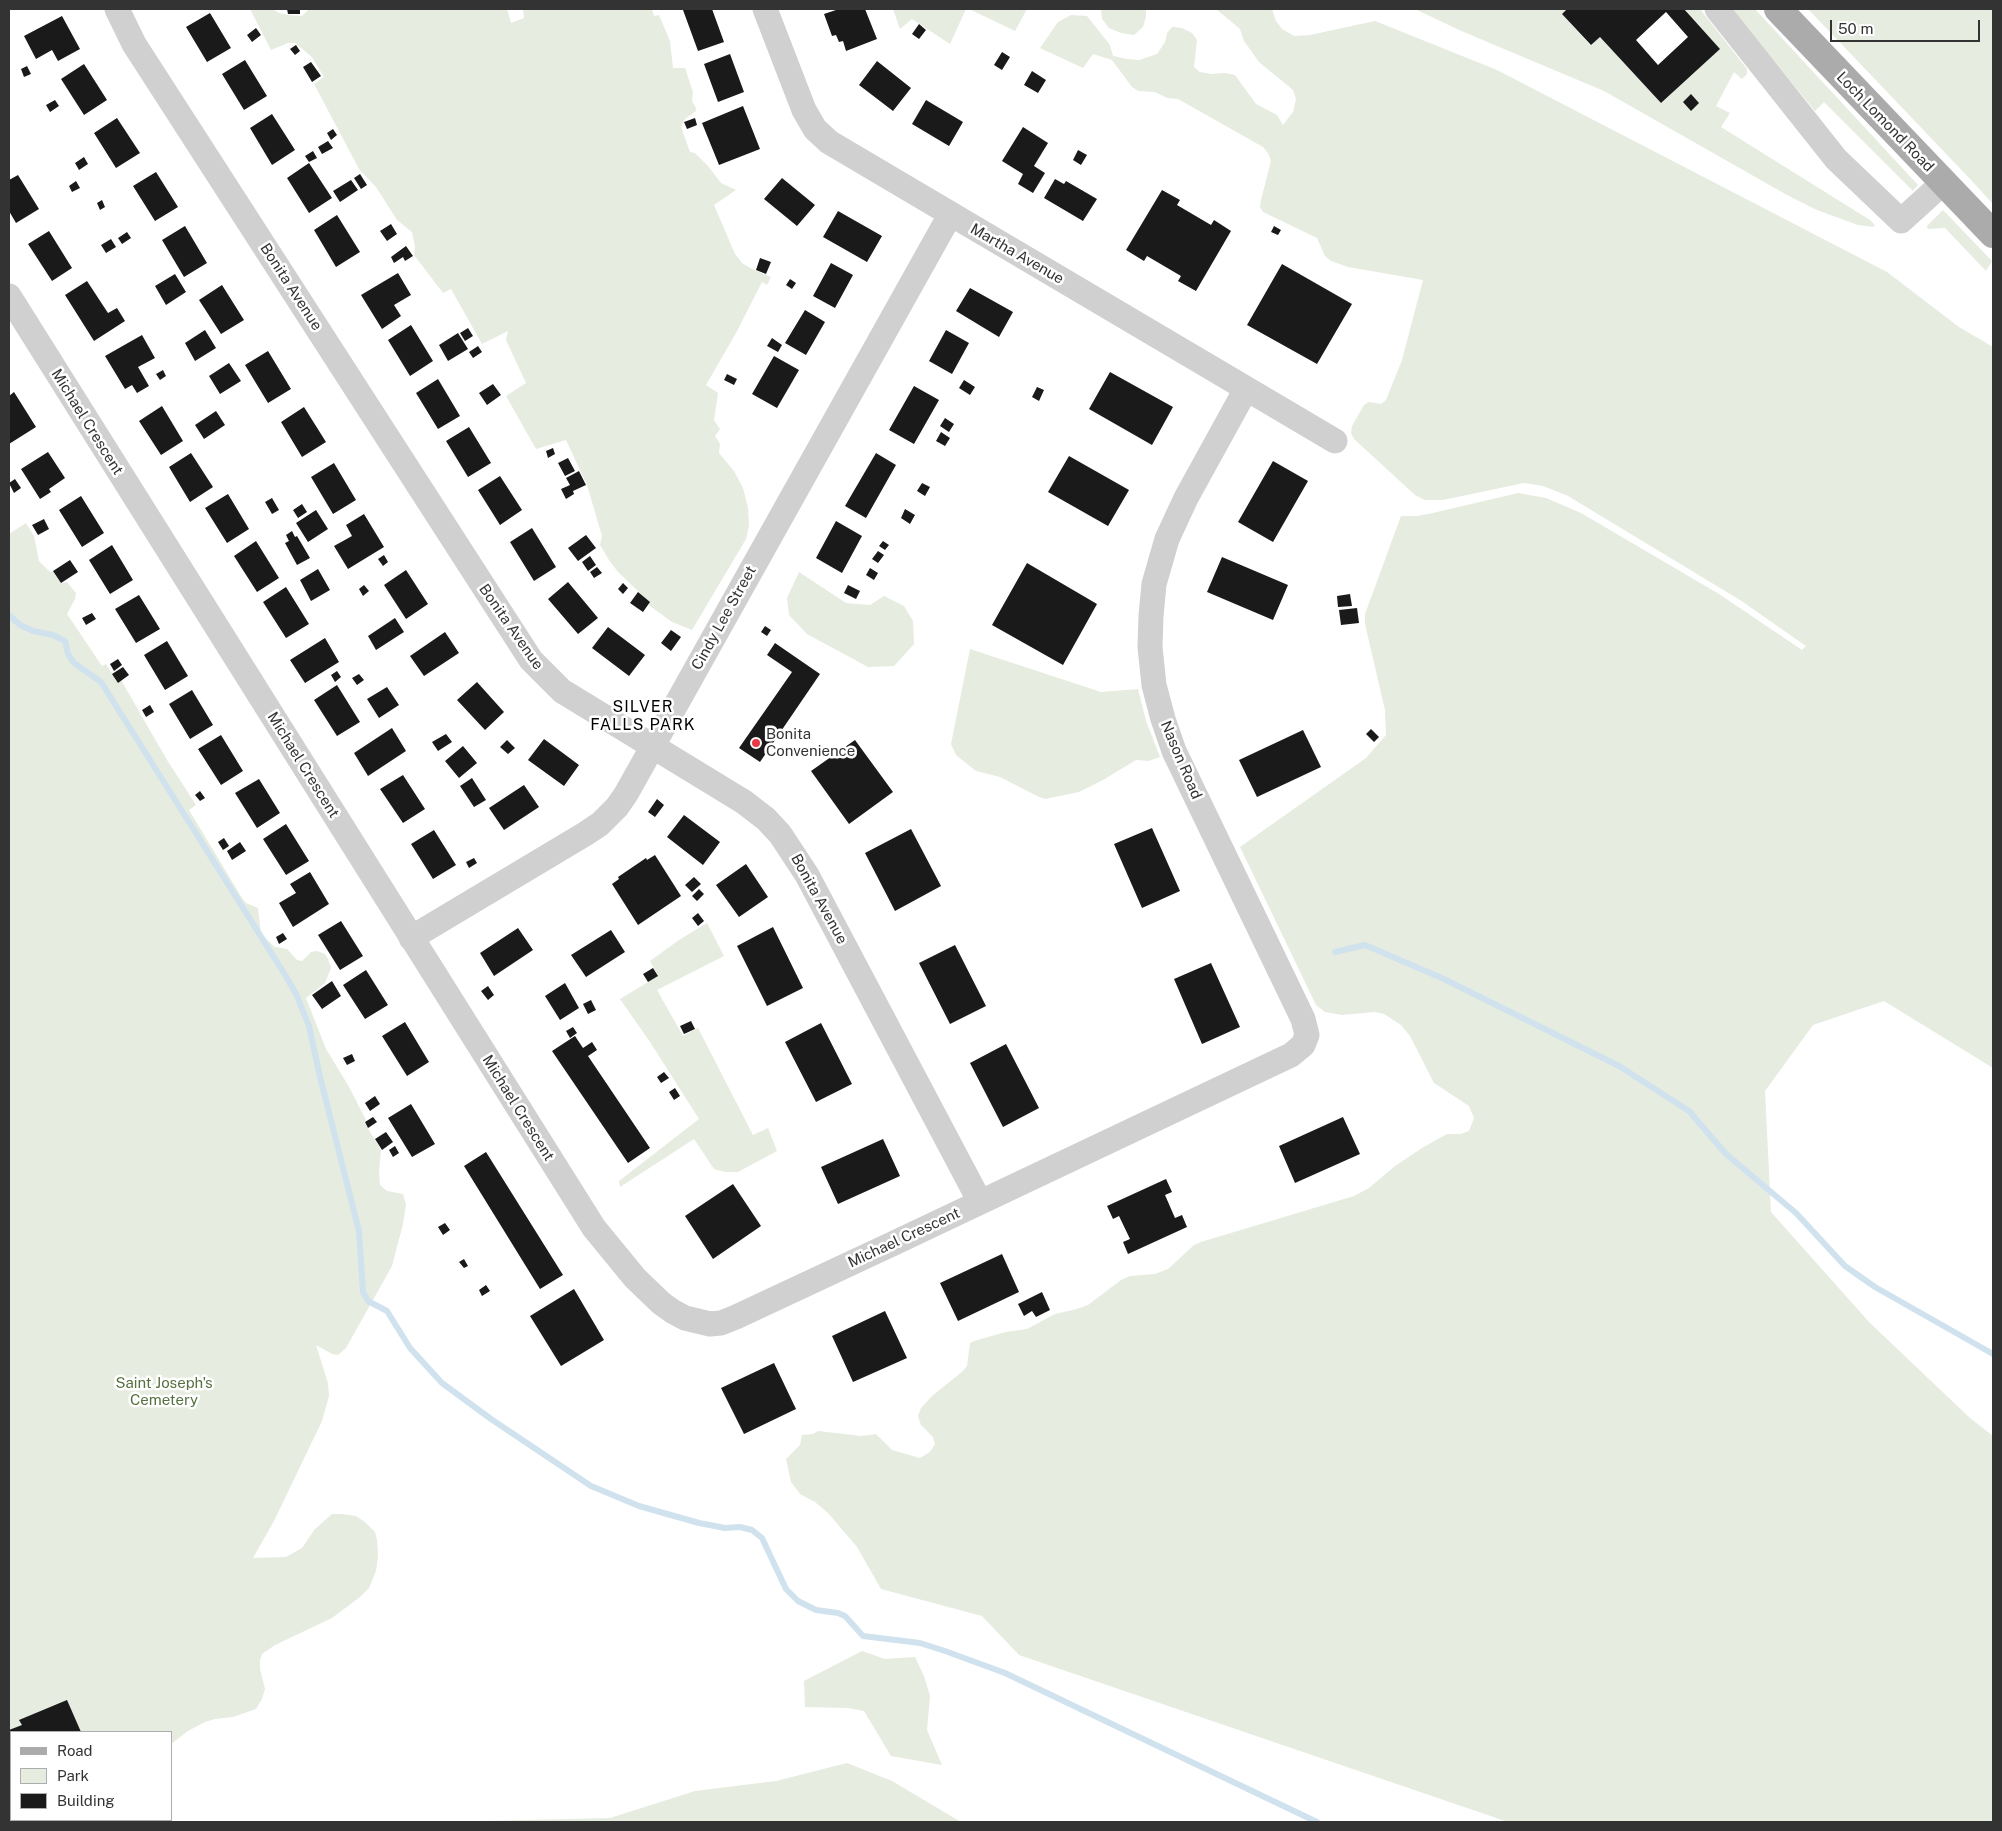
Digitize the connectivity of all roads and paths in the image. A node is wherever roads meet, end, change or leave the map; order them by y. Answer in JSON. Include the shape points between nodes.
{"nodes":[{"id":1,"x":117,"y":9,"type":"edge"},
{"id":2,"x":765,"y":9,"type":"edge"},
{"id":3,"x":1717,"y":9,"type":"edge"},
{"id":4,"x":1778,"y":9,"type":"edge"},
{"id":5,"x":1944,"y":182,"type":"junction"},
{"id":6,"x":950,"y":215,"type":"junction"},
{"id":7,"x":1993,"y":234,"type":"edge"},
{"id":8,"x":9,"y":296,"type":"edge"},
{"id":9,"x":1246,"y":389,"type":"junction"},
{"id":10,"x":1336,"y":441,"type":"dead end"},
{"id":11,"x":652,"y":748,"type":"junction"},
{"id":12,"x":411,"y":938,"type":"junction"},
{"id":13,"x":1305,"y":1041,"type":"joint"},
{"id":14,"x":980,"y":1202,"type":"junction"}],
"edges":[{"from":1,"to":11,"type":"street","name":"Bonita Avenue","via":[[134,44],[521,646],[540,671],[562,691]]},
{"from":2,"to":6,"type":"street","name":"Martha Avenue","via":[[804,110],[821,136]]},
{"from":3,"to":5,"type":"street","via":[[1836,159],[1901,221]]},
{"from":4,"to":5,"type":"main road","name":"Loch Lomond Road"},
{"from":5,"to":7,"type":"main road","name":"Loch Lomond Road"},
{"from":6,"to":9,"type":"street","name":"Martha Avenue"},
{"from":6,"to":11,"type":"street","name":"Cindy Lee Street"},
{"from":8,"to":12,"type":"street","name":"Michael Crescent"},
{"from":9,"to":10,"type":"street","name":"Martha Avenue"},
{"from":9,"to":13,"type":"street","name":"Nason Road","via":[[1167,539],[1154,584],[1150,647],[1154,685],[1174,751],[1304,1019]]},
{"from":11,"to":12,"type":"street","name":"Cindy Lee Street","via":[[626,794],[600,824]]},
{"from":11,"to":14,"type":"street","name":"Bonita Avenue","via":[[758,812],[792,851]]},
{"from":12,"to":14,"type":"street","name":"Michael Crescent","via":[[594,1228],[642,1284],[666,1307],[685,1318],[710,1324],[729,1320]]},
{"from":13,"to":14,"type":"street","name":"Michael Crescent","via":[[1291,1055]]}]}
